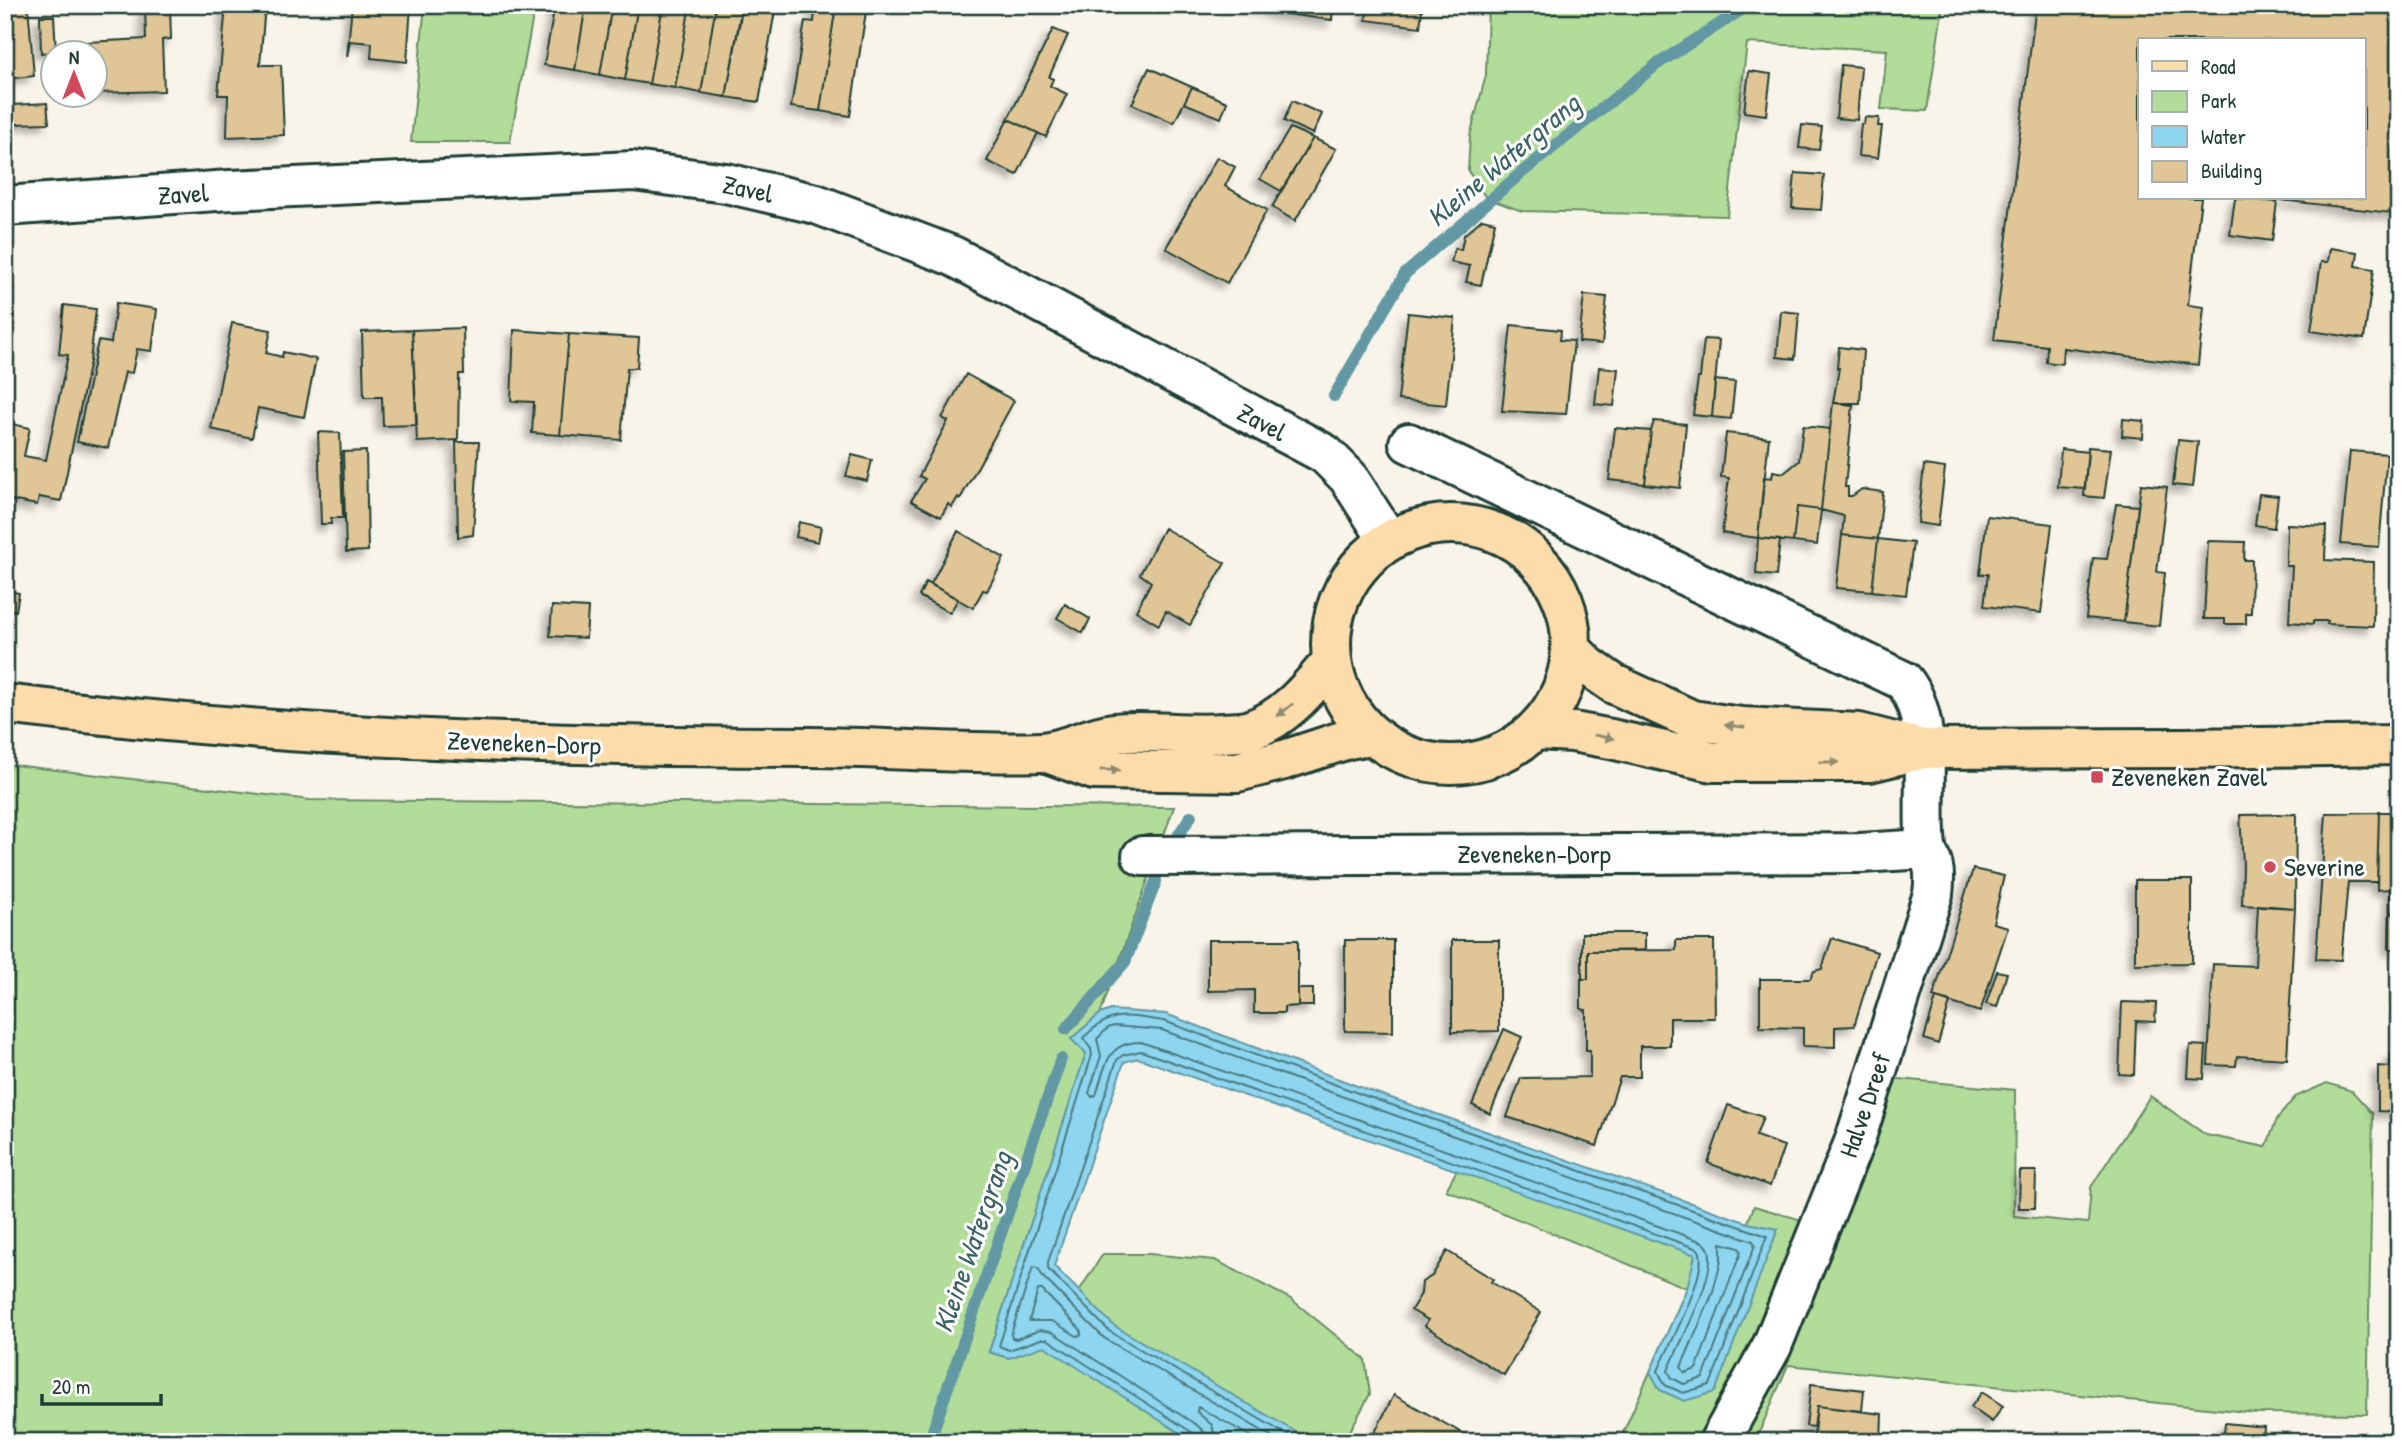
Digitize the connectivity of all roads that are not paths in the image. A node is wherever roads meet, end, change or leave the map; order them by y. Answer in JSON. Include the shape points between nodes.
{"nodes":[{"id":1,"x":5,"y":206,"type":"edge"},
{"id":2,"x":1409,"y":443,"type":"dead end"},
{"id":3,"x":1389,"y":541,"type":"junction"},
{"id":4,"x":1572,"y":650,"type":"junction"},
{"id":5,"x":1332,"y":661,"type":"junction"},
{"id":6,"x":5,"y":704,"type":"edge"},
{"id":7,"x":1536,"y":730,"type":"junction"},
{"id":8,"x":1371,"y":735,"type":"junction"},
{"id":9,"x":2399,"y":745,"type":"edge"},
{"id":10,"x":1923,"y":749,"type":"junction"},
{"id":11,"x":1045,"y":752,"type":"junction"},
{"id":12,"x":1926,"y":849,"type":"junction"},
{"id":13,"x":1142,"y":856,"type":"dead end"},
{"id":14,"x":1719,"y":1442,"type":"edge"}],
"edges":[{"from":1,"to":3,"type":"street","name":"Zavel","via":[[633,171],[726,183],[816,204],[953,256],[1325,454],[1348,477]]},
{"from":2,"to":10,"type":"street","via":[[1904,681],[1919,713]]},
{"from":3,"to":4,"type":"main road","via":[[1419,527],[1451,524],[1483,527],[1514,540],[1539,561],[1558,587],[1570,617]]},
{"from":3,"to":5,"type":"main road","via":[[1349,580],[1337,605]]},
{"from":4,"to":7,"type":"main road","via":[[1555,707]]},
{"from":10,"to":4,"type":"main road","one_way":true,"via":[[1859,733],[1692,720],[1614,684]]},
{"from":5,"to":8,"type":"main road","via":[[1352,713]]},
{"from":5,"to":11,"type":"main road","name":"Zeveneken-Dorp","one_way":true,"via":[[1282,713],[1249,731],[1112,733]]},
{"from":6,"to":11,"type":"main road","name":"Zeveneken-Dorp","via":[[262,730],[502,743]]},
{"from":7,"to":8,"type":"main road","via":[[1485,760],[1455,765],[1425,762]]},
{"from":7,"to":10,"type":"main road","one_way":true,"via":[[1611,738],[1713,762],[1870,762]]},
{"from":11,"to":8,"type":"main road","name":"Zeveneken-Dorp","one_way":true,"via":[[1094,770],[1237,772]]},
{"from":9,"to":10,"type":"main road"},
{"from":10,"to":12,"type":"street","name":"Halve Dreef"},
{"from":12,"to":13,"type":"street","name":"Zeveneken-Dorp"},
{"from":12,"to":14,"type":"street","name":"Halve Dreef","via":[[1934,868],[1933,894],[1854,1140],[1772,1346]]}]}
